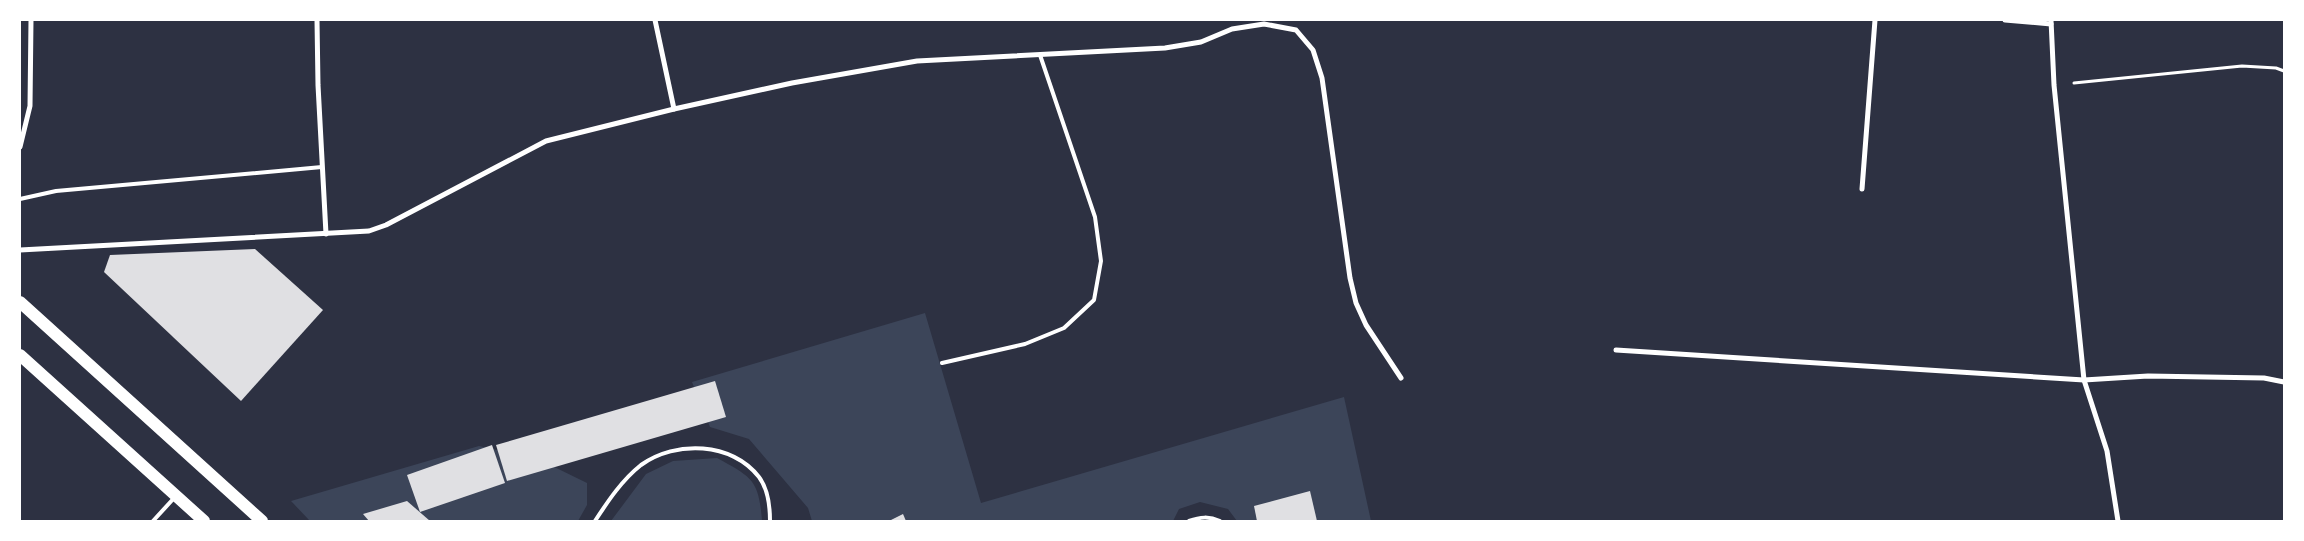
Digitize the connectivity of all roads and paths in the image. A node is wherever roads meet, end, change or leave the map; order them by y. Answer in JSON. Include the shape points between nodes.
{"nodes":[{"id":1,"x":31,"y":20,"type":"edge"},
{"id":2,"x":317,"y":20,"type":"edge"},
{"id":3,"x":655,"y":20,"type":"edge"},
{"id":4,"x":1875,"y":20,"type":"edge"},
{"id":5,"x":2005,"y":20,"type":"edge"},
{"id":6,"x":2051,"y":22,"type":"edge"},
{"id":7,"x":1040,"y":55,"type":"junction"},
{"id":8,"x":2284,"y":71,"type":"edge"},
{"id":9,"x":2054,"y":85,"type":"junction"},
{"id":10,"x":674,"y":109,"type":"junction"},
{"id":11,"x":20,"y":147,"type":"edge"},
{"id":12,"x":322,"y":166,"type":"junction"},
{"id":13,"x":1862,"y":189,"type":"dead end"},
{"id":14,"x":20,"y":199,"type":"edge"},
{"id":15,"x":326,"y":234,"type":"junction"},
{"id":16,"x":20,"y":250,"type":"edge"},
{"id":17,"x":20,"y":302,"type":"edge"},
{"id":18,"x":1616,"y":350,"type":"dead end"},
{"id":19,"x":20,"y":355,"type":"edge"},
{"id":20,"x":942,"y":363,"type":"dead end"},
{"id":21,"x":1401,"y":378,"type":"dead end"},
{"id":22,"x":2084,"y":380,"type":"junction"},
{"id":23,"x":2284,"y":382,"type":"edge"},
{"id":24,"x":176,"y":496,"type":"junction"},
{"id":25,"x":153,"y":521,"type":"edge"},
{"id":26,"x":204,"y":521,"type":"edge"},
{"id":27,"x":262,"y":521,"type":"edge"},
{"id":28,"x":595,"y":521,"type":"edge"},
{"id":29,"x":770,"y":521,"type":"edge"},
{"id":30,"x":1189,"y":521,"type":"edge"},
{"id":31,"x":1220,"y":521,"type":"edge"},
{"id":32,"x":2118,"y":521,"type":"edge"}],
"edges":[{"from":1,"to":11,"type":"street","via":[[30,106]]},
{"from":2,"to":12,"type":"street"},
{"from":3,"to":10,"type":"street"},
{"from":4,"to":13,"type":"street"},
{"from":5,"to":6,"type":"street"},
{"from":6,"to":9,"type":"street"},
{"from":7,"to":10,"type":"street","via":[[917,61],[792,83]]},
{"from":7,"to":20,"type":"lane","via":[[1095,217],[1101,261],[1094,300],[1064,328],[1025,344]]},
{"from":7,"to":21,"type":"street","via":[[1165,48],[1201,42],[1232,29],[1264,24],[1296,30],[1313,50],[1322,78],[1356,303],[1366,325]]},
{"from":8,"to":9,"type":"path","via":[[2242,66]]},
{"from":9,"to":22,"type":"street"},
{"from":10,"to":15,"type":"street","via":[[546,141],[386,225],[368,231]]},
{"from":12,"to":14,"type":"lane","via":[[56,191]]},
{"from":12,"to":15,"type":"street"},
{"from":15,"to":16,"type":"street"},
{"from":17,"to":27,"type":"main road"},
{"from":18,"to":22,"type":"street"},
{"from":19,"to":24,"type":"main road"},
{"from":22,"to":23,"type":"street","via":[[2148,376],[2264,378]]},
{"from":22,"to":32,"type":"street","via":[[2106,451]]},
{"from":24,"to":25,"type":"lane"},
{"from":24,"to":26,"type":"main road"},
{"from":28,"to":29,"type":"lane","via":[[618,487],[642,465],[663,453],[686,449],[716,450],[742,459],[760,478],[770,505]]},
{"from":30,"to":31,"type":"lane","via":[[1199,517]]}]}
